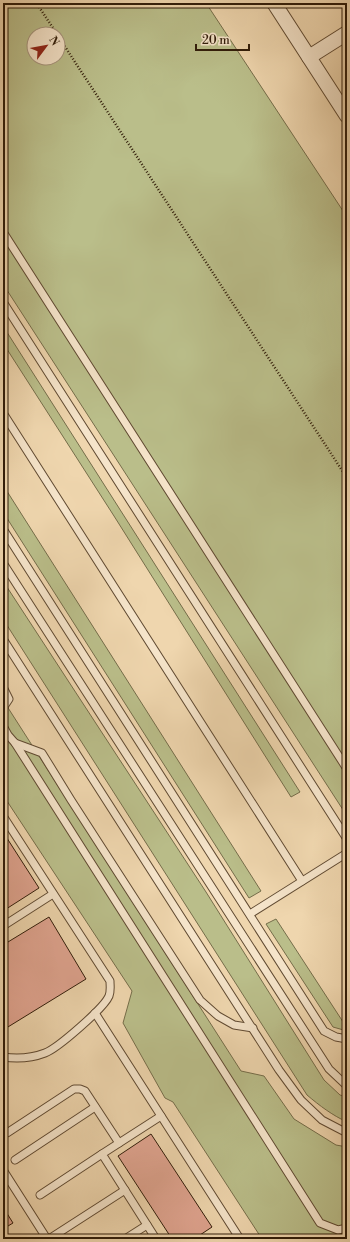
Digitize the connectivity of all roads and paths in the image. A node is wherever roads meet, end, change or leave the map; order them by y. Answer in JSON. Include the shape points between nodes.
{"nodes":[{"id":1,"x":274,"y":3,"type":"edge"},
{"id":2,"x":39,"y":7,"type":"dead end"},
{"id":3,"x":51,"y":26,"type":"edge"},
{"id":4,"x":347,"y":33,"type":"edge"},
{"id":5,"x":66,"y":49,"type":"edge"},
{"id":6,"x":309,"y":57,"type":"junction"},
{"id":7,"x":347,"y":116,"type":"edge"},
{"id":8,"x":3,"y":232,"type":"edge"},
{"id":9,"x":3,"y":302,"type":"edge"},
{"id":10,"x":3,"y":413,"type":"edge"},
{"id":11,"x":347,"y":478,"type":"edge"},
{"id":12,"x":3,"y":529,"type":"edge"},
{"id":13,"x":3,"y":563,"type":"edge"},
{"id":14,"x":3,"y":639,"type":"edge"},
{"id":15,"x":3,"y":687,"type":"edge"},
{"id":16,"x":3,"y":708,"type":"edge"},
{"id":17,"x":3,"y":726,"type":"edge"},
{"id":18,"x":15,"y":742,"type":"junction"},
{"id":19,"x":347,"y":768,"type":"edge"},
{"id":20,"x":3,"y":816,"type":"edge"},
{"id":21,"x":347,"y":838,"type":"edge"},
{"id":22,"x":347,"y":853,"type":"edge"},
{"id":23,"x":302,"y":881,"type":"junction"},
{"id":24,"x":53,"y":894,"type":"junction"},
{"id":25,"x":250,"y":914,"type":"junction"},
{"id":26,"x":3,"y":926,"type":"edge"},
{"id":27,"x":95,"y":1013,"type":"junction"},
{"id":28,"x":253,"y":1028,"type":"junction"},
{"id":29,"x":347,"y":1039,"type":"edge"},
{"id":30,"x":3,"y":1057,"type":"edge"},
{"id":31,"x":347,"y":1086,"type":"edge"},
{"id":32,"x":96,"y":1107,"type":"junction"},
{"id":33,"x":161,"y":1116,"type":"junction"},
{"id":34,"x":7,"y":1133,"type":"dead end"},
{"id":35,"x":347,"y":1133,"type":"edge"},
{"id":36,"x":119,"y":1143,"type":"junction"},
{"id":37,"x":102,"y":1154,"type":"junction"},
{"id":38,"x":14,"y":1160,"type":"dead end"},
{"id":39,"x":3,"y":1170,"type":"edge"},
{"id":40,"x":125,"y":1190,"type":"junction"},
{"id":41,"x":40,"y":1195,"type":"dead end"},
{"id":42,"x":147,"y":1225,"type":"junction"},
{"id":43,"x":347,"y":1228,"type":"edge"},
{"id":44,"x":48,"y":1239,"type":"edge"},
{"id":45,"x":125,"y":1239,"type":"edge"},
{"id":46,"x":156,"y":1239,"type":"edge"},
{"id":47,"x":240,"y":1239,"type":"edge"}],
"edges":[{"from":1,"to":6,"type":"street"},
{"from":2,"to":3,"type":"path"},
{"from":4,"to":6,"type":"street"},
{"from":5,"to":11,"type":"path"},
{"from":6,"to":7,"type":"street"},
{"from":8,"to":19,"type":"lane"},
{"from":9,"to":21,"type":"lane"},
{"from":10,"to":23,"type":"lane"},
{"from":12,"to":25,"type":"lane"},
{"from":13,"to":31,"type":"lane","via":[[329,1069]]},
{"from":14,"to":28,"type":"lane"},
{"from":15,"to":16,"type":"lane","via":[[9,699]]},
{"from":17,"to":18,"type":"lane"},
{"from":18,"to":28,"type":"lane","via":[[42,753],[200,1000],[218,1016],[234,1025]]},
{"from":18,"to":43,"type":"lane","via":[[320,1223],[338,1230]]},
{"from":20,"to":24,"type":"lane"},
{"from":22,"to":23,"type":"lane"},
{"from":23,"to":25,"type":"lane"},
{"from":24,"to":26,"type":"lane"},
{"from":24,"to":27,"type":"lane","via":[[110,981],[109,997]]},
{"from":25,"to":29,"type":"lane","via":[[324,1031]]},
{"from":27,"to":30,"type":"lane","via":[[67,1039],[47,1052],[37,1056]]},
{"from":27,"to":33,"type":"lane"},
{"from":28,"to":35,"type":"lane","via":[[301,1100],[322,1120]]},
{"from":32,"to":34,"type":"lane","via":[[85,1091],[80,1088],[74,1089]]},
{"from":32,"to":36,"type":"lane"},
{"from":32,"to":38,"type":"lane"},
{"from":33,"to":36,"type":"lane"},
{"from":33,"to":47,"type":"lane"},
{"from":36,"to":37,"type":"lane"},
{"from":37,"to":40,"type":"lane"},
{"from":37,"to":41,"type":"lane"},
{"from":39,"to":44,"type":"lane"},
{"from":40,"to":42,"type":"lane"},
{"from":40,"to":44,"type":"lane"},
{"from":42,"to":45,"type":"lane"},
{"from":42,"to":46,"type":"lane"}]}
